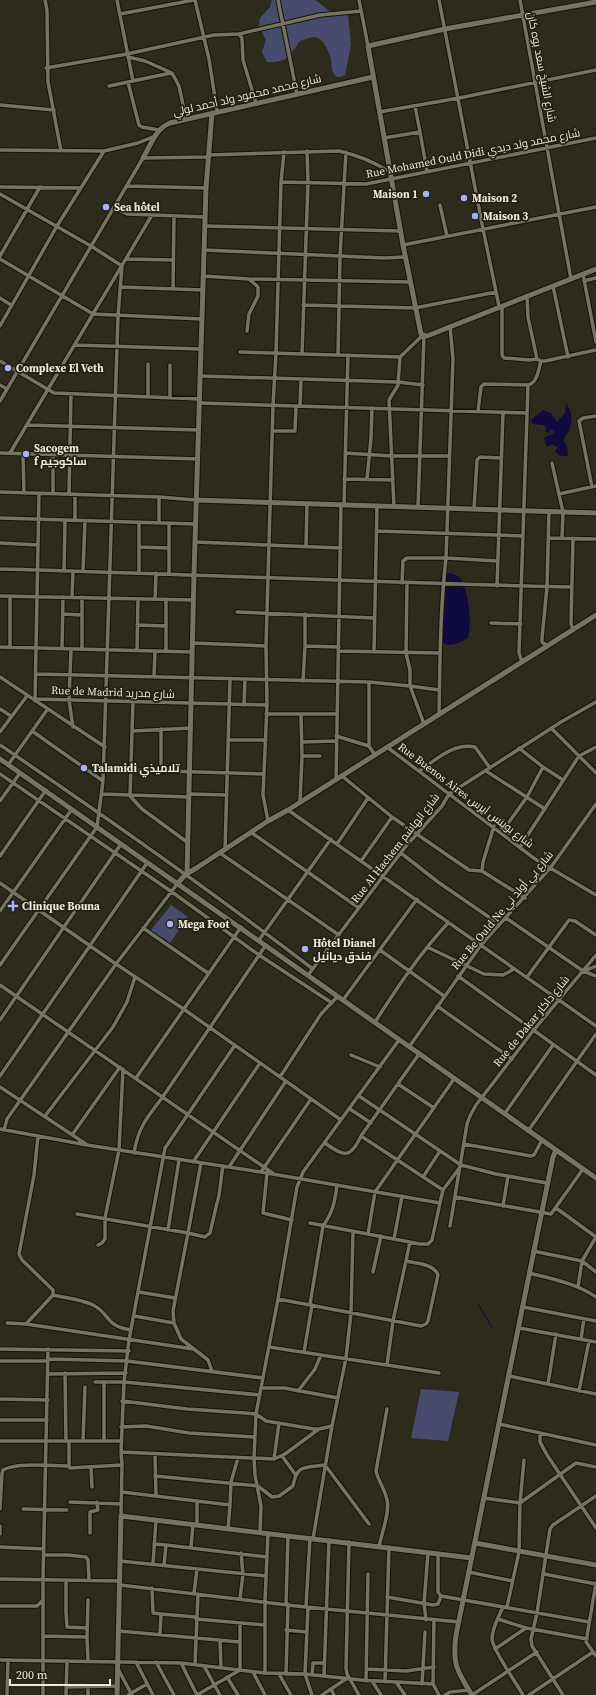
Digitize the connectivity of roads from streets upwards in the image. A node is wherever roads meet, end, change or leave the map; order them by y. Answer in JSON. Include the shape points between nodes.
{"nodes":[{"id":1,"x":45,"y":0,"type":"edge"},
{"id":2,"x":117,"y":0,"type":"edge"},
{"id":3,"x":195,"y":0,"type":"edge"},
{"id":4,"x":278,"y":0,"type":"edge"},
{"id":5,"x":359,"y":0,"type":"edge"},
{"id":6,"x":439,"y":0,"type":"edge"},
{"id":7,"x":520,"y":0,"type":"edge"},
{"id":8,"x":596,"y":2,"type":"edge"},
{"id":9,"x":361,"y":11,"type":"junction"},
{"id":10,"x":120,"y":14,"type":"junction"},
{"id":11,"x":523,"y":15,"type":"junction"},
{"id":12,"x":283,"y":24,"type":"junction"},
{"id":13,"x":445,"y":29,"type":"junction"},
{"id":14,"x":240,"y":34,"type":"junction"},
{"id":15,"x":204,"y":38,"type":"junction"},
{"id":16,"x":368,"y":46,"type":"junction"},
{"id":17,"x":128,"y":55,"type":"junction"},
{"id":18,"x":46,"y":68,"type":"junction"},
{"id":19,"x":596,"y":70,"type":"edge"},
{"id":20,"x":172,"y":73,"type":"junction"},
{"id":21,"x":373,"y":77,"type":"junction"},
{"id":22,"x":133,"y":81,"type":"junction"},
{"id":23,"x":128,"y":82,"type":"junction"},
{"id":24,"x":535,"y":82,"type":"junction"},
{"id":25,"x":109,"y":86,"type":"dead end"},
{"id":26,"x":297,"y":94,"type":"junction"},
{"id":27,"x":459,"y":98,"type":"junction"},
{"id":28,"x":256,"y":103,"type":"junction"},
{"id":29,"x":0,"y":104,"type":"edge"},
{"id":30,"x":415,"y":106,"type":"junction"},
{"id":31,"x":54,"y":110,"type":"junction"},
{"id":32,"x":215,"y":112,"type":"junction"},
{"id":33,"x":379,"y":112,"type":"junction"},
{"id":34,"x":186,"y":119,"type":"junction"},
{"id":35,"x":159,"y":130,"type":"junction"},
{"id":36,"x":420,"y":132,"type":"junction"},
{"id":37,"x":155,"y":136,"type":"junction"},
{"id":38,"x":384,"y":138,"type":"junction"},
{"id":39,"x":596,"y":138,"type":"edge"},
{"id":40,"x":548,"y":148,"type":"junction"},
{"id":41,"x":0,"y":150,"type":"edge"},
{"id":42,"x":62,"y":151,"type":"junction"},
{"id":43,"x":104,"y":151,"type":"junction"},
{"id":44,"x":307,"y":151,"type":"junction"},
{"id":45,"x":284,"y":152,"type":"junction"},
{"id":46,"x":346,"y":152,"type":"junction"},
{"id":47,"x":207,"y":156,"type":"junction"},
{"id":48,"x":143,"y":158,"type":"junction"},
{"id":49,"x":470,"y":163,"type":"junction"},
{"id":50,"x":427,"y":171,"type":"junction"},
{"id":51,"x":390,"y":172,"type":"junction"},
{"id":52,"x":391,"y":178,"type":"junction"},
{"id":53,"x":281,"y":182,"type":"junction"},
{"id":54,"x":308,"y":182,"type":"junction"},
{"id":55,"x":344,"y":183,"type":"junction"},
{"id":56,"x":127,"y":186,"type":"junction"},
{"id":57,"x":0,"y":187,"type":"edge"},
{"id":58,"x":40,"y":187,"type":"junction"},
{"id":59,"x":80,"y":188,"type":"junction"},
{"id":60,"x":206,"y":188,"type":"junction"},
{"id":61,"x":0,"y":194,"type":"edge"},
{"id":62,"x":440,"y":205,"type":"dead end"},
{"id":63,"x":596,"y":207,"type":"edge"},
{"id":64,"x":114,"y":208,"type":"junction"},
{"id":65,"x":28,"y":210,"type":"junction"},
{"id":66,"x":560,"y":214,"type":"junction"},
{"id":67,"x":152,"y":215,"type":"junction"},
{"id":68,"x":174,"y":216,"type":"junction"},
{"id":69,"x":205,"y":217,"type":"junction"},
{"id":70,"x":57,"y":226,"type":"junction"},
{"id":71,"x":205,"y":226,"type":"junction"},
{"id":72,"x":280,"y":228,"type":"junction"},
{"id":73,"x":306,"y":228,"type":"junction"},
{"id":74,"x":341,"y":229,"type":"junction"},
{"id":75,"x":483,"y":229,"type":"junction"},
{"id":76,"x":400,"y":231,"type":"junction"},
{"id":77,"x":447,"y":236,"type":"junction"},
{"id":78,"x":403,"y":245,"type":"junction"},
{"id":79,"x":91,"y":246,"type":"junction"},
{"id":80,"x":204,"y":250,"type":"junction"},
{"id":81,"x":279,"y":253,"type":"junction"},
{"id":82,"x":306,"y":254,"type":"junction"},
{"id":83,"x":0,"y":256,"type":"edge"},
{"id":84,"x":340,"y":256,"type":"junction"},
{"id":85,"x":405,"y":257,"type":"junction"},
{"id":86,"x":126,"y":259,"type":"junction"},
{"id":87,"x":0,"y":260,"type":"edge"},
{"id":88,"x":173,"y":260,"type":"junction"},
{"id":89,"x":122,"y":266,"type":"junction"},
{"id":90,"x":596,"y":269,"type":"edge"},
{"id":91,"x":583,"y":274,"type":"junction"},
{"id":92,"x":29,"y":276,"type":"junction"},
{"id":93,"x":203,"y":276,"type":"junction"},
{"id":94,"x":596,"y":278,"type":"edge"},
{"id":95,"x":249,"y":279,"type":"junction"},
{"id":96,"x":278,"y":279,"type":"junction"},
{"id":97,"x":571,"y":279,"type":"junction"},
{"id":98,"x":305,"y":280,"type":"junction"},
{"id":99,"x":340,"y":280,"type":"junction"},
{"id":100,"x":584,"y":281,"type":"junction"},
{"id":101,"x":410,"y":282,"type":"junction"},
{"id":102,"x":553,"y":286,"type":"junction"},
{"id":103,"x":120,"y":287,"type":"junction"},
{"id":104,"x":172,"y":289,"type":"junction"},
{"id":105,"x":203,"y":290,"type":"junction"},
{"id":106,"x":496,"y":292,"type":"junction"},
{"id":107,"x":62,"y":296,"type":"junction"},
{"id":108,"x":527,"y":296,"type":"junction"},
{"id":109,"x":0,"y":298,"type":"edge"},
{"id":110,"x":11,"y":305,"type":"junction"},
{"id":111,"x":303,"y":305,"type":"junction"},
{"id":112,"x":339,"y":306,"type":"junction"},
{"id":113,"x":501,"y":306,"type":"junction"},
{"id":114,"x":415,"y":308,"type":"junction"},
{"id":115,"x":93,"y":314,"type":"junction"},
{"id":116,"x":0,"y":315,"type":"edge"},
{"id":117,"x":118,"y":316,"type":"junction"},
{"id":118,"x":4,"y":318,"type":"junction"},
{"id":119,"x":202,"y":319,"type":"junction"},
{"id":120,"x":0,"y":326,"type":"edge"},
{"id":121,"x":450,"y":326,"type":"junction"},
{"id":122,"x":246,"y":331,"type":"dead end"},
{"id":123,"x":423,"y":336,"type":"junction"},
{"id":124,"x":596,"y":342,"type":"edge"},
{"id":125,"x":75,"y":345,"type":"junction"},
{"id":126,"x":118,"y":346,"type":"junction"},
{"id":127,"x":201,"y":349,"type":"junction"},
{"id":128,"x":596,"y":350,"type":"edge"},
{"id":129,"x":240,"y":352,"type":"dead end"},
{"id":130,"x":276,"y":353,"type":"junction"},
{"id":131,"x":302,"y":354,"type":"junction"},
{"id":132,"x":338,"y":355,"type":"junction"},
{"id":133,"x":348,"y":355,"type":"junction"},
{"id":134,"x":400,"y":357,"type":"junction"},
{"id":135,"x":568,"y":357,"type":"junction"},
{"id":136,"x":539,"y":360,"type":"junction"},
{"id":137,"x":0,"y":361,"type":"edge"},
{"id":138,"x":148,"y":364,"type":"dead end"},
{"id":139,"x":170,"y":365,"type":"dead end"},
{"id":140,"x":17,"y":371,"type":"junction"},
{"id":141,"x":201,"y":376,"type":"junction"},
{"id":142,"x":274,"y":378,"type":"junction"},
{"id":143,"x":301,"y":379,"type":"junction"},
{"id":144,"x":348,"y":381,"type":"junction"},
{"id":145,"x":398,"y":382,"type":"junction"},
{"id":146,"x":0,"y":385,"type":"edge"},
{"id":147,"x":423,"y":385,"type":"junction"},
{"id":148,"x":528,"y":385,"type":"junction"},
{"id":149,"x":7,"y":389,"type":"junction"},
{"id":150,"x":48,"y":390,"type":"junction"},
{"id":151,"x":71,"y":394,"type":"junction"},
{"id":152,"x":116,"y":396,"type":"junction"},
{"id":153,"x":148,"y":397,"type":"junction"},
{"id":154,"x":170,"y":398,"type":"junction"},
{"id":155,"x":0,"y":401,"type":"edge"},
{"id":156,"x":200,"y":401,"type":"junction"},
{"id":157,"x":273,"y":405,"type":"junction"},
{"id":158,"x":298,"y":406,"type":"junction"},
{"id":159,"x":347,"y":407,"type":"junction"},
{"id":160,"x":372,"y":408,"type":"junction"},
{"id":161,"x":389,"y":408,"type":"junction"},
{"id":162,"x":422,"y":410,"type":"junction"},
{"id":163,"x":451,"y":410,"type":"junction"},
{"id":164,"x":478,"y":411,"type":"junction"},
{"id":165,"x":503,"y":412,"type":"junction"},
{"id":166,"x":527,"y":413,"type":"junction"},
{"id":167,"x":596,"y":416,"type":"edge"},
{"id":168,"x":27,"y":425,"type":"junction"},
{"id":169,"x":70,"y":426,"type":"junction"},
{"id":170,"x":115,"y":428,"type":"junction"},
{"id":171,"x":199,"y":430,"type":"junction"},
{"id":172,"x":272,"y":431,"type":"junction"},
{"id":173,"x":0,"y":453,"type":"edge"},
{"id":174,"x":10,"y":453,"type":"junction"},
{"id":175,"x":345,"y":453,"type":"junction"},
{"id":176,"x":23,"y":454,"type":"junction"},
{"id":177,"x":370,"y":454,"type":"junction"},
{"id":178,"x":53,"y":455,"type":"junction"},
{"id":179,"x":70,"y":455,"type":"junction"},
{"id":180,"x":392,"y":456,"type":"junction"},
{"id":181,"x":421,"y":456,"type":"junction"},
{"id":182,"x":449,"y":456,"type":"junction"},
{"id":183,"x":114,"y":457,"type":"junction"},
{"id":184,"x":501,"y":458,"type":"junction"},
{"id":185,"x":198,"y":459,"type":"junction"},
{"id":186,"x":552,"y":463,"type":"dead end"},
{"id":187,"x":344,"y":479,"type":"junction"},
{"id":188,"x":367,"y":479,"type":"junction"},
{"id":189,"x":393,"y":480,"type":"junction"},
{"id":190,"x":594,"y":487,"type":"edge"},
{"id":191,"x":0,"y":492,"type":"edge"},
{"id":192,"x":24,"y":492,"type":"junction"},
{"id":193,"x":38,"y":493,"type":"junction"},
{"id":194,"x":53,"y":493,"type":"junction"},
{"id":195,"x":69,"y":494,"type":"junction"},
{"id":196,"x":75,"y":494,"type":"junction"},
{"id":197,"x":559,"y":494,"type":"junction"},
{"id":198,"x":113,"y":495,"type":"junction"},
{"id":199,"x":159,"y":496,"type":"junction"},
{"id":200,"x":196,"y":500,"type":"junction"},
{"id":201,"x":271,"y":502,"type":"junction"},
{"id":202,"x":307,"y":504,"type":"junction"},
{"id":203,"x":343,"y":505,"type":"junction"},
{"id":204,"x":377,"y":506,"type":"junction"},
{"id":205,"x":394,"y":507,"type":"junction"},
{"id":206,"x":418,"y":507,"type":"junction"},
{"id":207,"x":448,"y":508,"type":"junction"},
{"id":208,"x":474,"y":509,"type":"junction"},
{"id":209,"x":499,"y":510,"type":"junction"},
{"id":210,"x":524,"y":511,"type":"junction"},
{"id":211,"x":549,"y":512,"type":"junction"},
{"id":212,"x":563,"y":512,"type":"junction"},
{"id":213,"x":596,"y":513,"type":"edge"},
{"id":214,"x":0,"y":518,"type":"edge"},
{"id":215,"x":38,"y":520,"type":"junction"},
{"id":216,"x":65,"y":520,"type":"junction"},
{"id":217,"x":75,"y":521,"type":"junction"},
{"id":218,"x":85,"y":521,"type":"junction"},
{"id":219,"x":112,"y":522,"type":"junction"},
{"id":220,"x":139,"y":523,"type":"junction"},
{"id":221,"x":159,"y":523,"type":"junction"},
{"id":222,"x":169,"y":524,"type":"junction"},
{"id":223,"x":196,"y":524,"type":"junction"},
{"id":224,"x":378,"y":531,"type":"junction"},
{"id":225,"x":447,"y":534,"type":"junction"},
{"id":226,"x":499,"y":536,"type":"junction"},
{"id":227,"x":523,"y":536,"type":"junction"},
{"id":228,"x":549,"y":538,"type":"junction"},
{"id":229,"x":562,"y":538,"type":"junction"},
{"id":230,"x":572,"y":539,"type":"junction"},
{"id":231,"x":596,"y":539,"type":"edge"},
{"id":232,"x":195,"y":542,"type":"junction"},
{"id":233,"x":0,"y":543,"type":"edge"},
{"id":234,"x":38,"y":545,"type":"junction"},
{"id":235,"x":269,"y":545,"type":"junction"},
{"id":236,"x":139,"y":546,"type":"junction"},
{"id":237,"x":306,"y":546,"type":"junction"},
{"id":238,"x":169,"y":548,"type":"junction"},
{"id":239,"x":341,"y":548,"type":"junction"},
{"id":240,"x":446,"y":558,"type":"junction"},
{"id":241,"x":498,"y":561,"type":"junction"},
{"id":242,"x":0,"y":570,"type":"edge"},
{"id":243,"x":37,"y":570,"type":"junction"},
{"id":244,"x":64,"y":571,"type":"junction"},
{"id":245,"x":73,"y":571,"type":"junction"},
{"id":246,"x":83,"y":571,"type":"junction"},
{"id":247,"x":110,"y":572,"type":"junction"},
{"id":248,"x":139,"y":573,"type":"junction"},
{"id":249,"x":156,"y":573,"type":"junction"},
{"id":250,"x":169,"y":573,"type":"junction"},
{"id":251,"x":194,"y":574,"type":"junction"},
{"id":252,"x":268,"y":578,"type":"junction"},
{"id":253,"x":339,"y":580,"type":"junction"},
{"id":254,"x":375,"y":582,"type":"junction"},
{"id":255,"x":402,"y":583,"type":"junction"},
{"id":256,"x":407,"y":583,"type":"junction"},
{"id":257,"x":443,"y":584,"type":"junction"},
{"id":258,"x":497,"y":586,"type":"junction"},
{"id":259,"x":522,"y":586,"type":"junction"},
{"id":260,"x":547,"y":587,"type":"junction"},
{"id":261,"x":572,"y":587,"type":"junction"},
{"id":262,"x":0,"y":596,"type":"edge"},
{"id":263,"x":10,"y":596,"type":"junction"},
{"id":264,"x":37,"y":596,"type":"junction"},
{"id":265,"x":63,"y":597,"type":"junction"},
{"id":266,"x":72,"y":597,"type":"junction"},
{"id":267,"x":82,"y":597,"type":"junction"},
{"id":268,"x":110,"y":598,"type":"junction"},
{"id":269,"x":138,"y":598,"type":"junction"},
{"id":270,"x":155,"y":599,"type":"junction"},
{"id":271,"x":166,"y":599,"type":"junction"},
{"id":272,"x":193,"y":600,"type":"junction"},
{"id":273,"x":237,"y":612,"type":"dead end"},
{"id":274,"x":267,"y":612,"type":"junction"},
{"id":275,"x":63,"y":614,"type":"junction"},
{"id":276,"x":305,"y":614,"type":"junction"},
{"id":277,"x":82,"y":615,"type":"junction"},
{"id":278,"x":339,"y":615,"type":"junction"},
{"id":279,"x":595,"y":617,"type":"edge"},
{"id":280,"x":374,"y":618,"type":"junction"},
{"id":281,"x":491,"y":623,"type":"dead end"},
{"id":282,"x":521,"y":624,"type":"junction"},
{"id":283,"x":137,"y":625,"type":"junction"},
{"id":284,"x":166,"y":626,"type":"junction"},
{"id":285,"x":573,"y":630,"type":"junction"},
{"id":286,"x":192,"y":643,"type":"junction"},
{"id":287,"x":266,"y":646,"type":"junction"},
{"id":288,"x":306,"y":646,"type":"junction"},
{"id":289,"x":548,"y":646,"type":"junction"},
{"id":290,"x":0,"y":647,"type":"edge"},
{"id":291,"x":10,"y":647,"type":"junction"},
{"id":292,"x":36,"y":648,"type":"junction"},
{"id":293,"x":62,"y":648,"type":"junction"},
{"id":294,"x":71,"y":649,"type":"junction"},
{"id":295,"x":82,"y":649,"type":"junction"},
{"id":296,"x":339,"y":649,"type":"junction"},
{"id":297,"x":108,"y":650,"type":"junction"},
{"id":298,"x":137,"y":650,"type":"junction"},
{"id":299,"x":155,"y":651,"type":"junction"},
{"id":300,"x":166,"y":651,"type":"junction"},
{"id":301,"x":192,"y":652,"type":"junction"},
{"id":302,"x":374,"y":652,"type":"junction"},
{"id":303,"x":406,"y":653,"type":"junction"},
{"id":304,"x":439,"y":653,"type":"junction"},
{"id":305,"x":522,"y":662,"type":"junction"},
{"id":306,"x":36,"y":674,"type":"junction"},
{"id":307,"x":70,"y":675,"type":"junction"},
{"id":308,"x":107,"y":676,"type":"junction"},
{"id":309,"x":0,"y":677,"type":"edge"},
{"id":310,"x":154,"y":677,"type":"junction"},
{"id":311,"x":192,"y":677,"type":"junction"},
{"id":312,"x":230,"y":679,"type":"junction"},
{"id":313,"x":245,"y":679,"type":"junction"},
{"id":314,"x":265,"y":680,"type":"junction"},
{"id":315,"x":303,"y":681,"type":"junction"},
{"id":316,"x":337,"y":682,"type":"junction"},
{"id":317,"x":369,"y":682,"type":"junction"},
{"id":318,"x":410,"y":686,"type":"junction"},
{"id":319,"x":439,"y":690,"type":"junction"},
{"id":320,"x":27,"y":696,"type":"junction"},
{"id":321,"x":35,"y":700,"type":"junction"},
{"id":322,"x":69,"y":700,"type":"junction"},
{"id":323,"x":106,"y":701,"type":"junction"},
{"id":324,"x":133,"y":701,"type":"junction"},
{"id":325,"x":596,"y":702,"type":"edge"},
{"id":326,"x":191,"y":704,"type":"junction"},
{"id":327,"x":229,"y":704,"type":"junction"},
{"id":328,"x":244,"y":705,"type":"junction"},
{"id":329,"x":267,"y":705,"type":"junction"},
{"id":330,"x":0,"y":709,"type":"edge"},
{"id":331,"x":47,"y":710,"type":"junction"},
{"id":332,"x":266,"y":714,"type":"junction"},
{"id":333,"x":301,"y":714,"type":"junction"},
{"id":334,"x":336,"y":714,"type":"junction"},
{"id":335,"x":439,"y":715,"type":"junction"},
{"id":336,"x":11,"y":716,"type":"junction"},
{"id":337,"x":424,"y":724,"type":"junction"},
{"id":338,"x":73,"y":727,"type":"junction"},
{"id":339,"x":191,"y":728,"type":"junction"},
{"id":340,"x":551,"y":728,"type":"junction"},
{"id":341,"x":161,"y":729,"type":"junction"},
{"id":342,"x":32,"y":731,"type":"junction"},
{"id":343,"x":133,"y":731,"type":"junction"},
{"id":344,"x":0,"y":732,"type":"edge"},
{"id":345,"x":336,"y":736,"type":"junction"},
{"id":346,"x":228,"y":740,"type":"junction"},
{"id":347,"x":266,"y":740,"type":"junction"},
{"id":348,"x":336,"y":741,"type":"junction"},
{"id":349,"x":302,"y":742,"type":"junction"},
{"id":350,"x":0,"y":745,"type":"edge"},
{"id":351,"x":370,"y":746,"type":"junction"},
{"id":352,"x":387,"y":747,"type":"junction"},
{"id":353,"x":596,"y":747,"type":"edge"},
{"id":354,"x":104,"y":748,"type":"junction"},
{"id":355,"x":519,"y":748,"type":"junction"},
{"id":356,"x":15,"y":755,"type":"junction"},
{"id":357,"x":375,"y":755,"type":"junction"},
{"id":358,"x":302,"y":756,"type":"junction"},
{"id":359,"x":320,"y":756,"type":"dead end"},
{"id":360,"x":579,"y":756,"type":"junction"},
{"id":361,"x":0,"y":759,"type":"edge"},
{"id":362,"x":8,"y":765,"type":"junction"},
{"id":363,"x":544,"y":767,"type":"junction"},
{"id":364,"x":490,"y":768,"type":"junction"},
{"id":365,"x":132,"y":770,"type":"junction"},
{"id":366,"x":161,"y":770,"type":"junction"},
{"id":367,"x":190,"y":771,"type":"junction"},
{"id":368,"x":420,"y":771,"type":"junction"},
{"id":369,"x":486,"y":771,"type":"junction"},
{"id":370,"x":20,"y":773,"type":"junction"},
{"id":371,"x":228,"y":773,"type":"junction"},
{"id":372,"x":596,"y":773,"type":"edge"},
{"id":373,"x":0,"y":774,"type":"edge"},
{"id":374,"x":264,"y":774,"type":"junction"},
{"id":375,"x":342,"y":776,"type":"junction"},
{"id":376,"x":336,"y":780,"type":"junction"},
{"id":377,"x":563,"y":780,"type":"junction"},
{"id":378,"x":103,"y":781,"type":"junction"},
{"id":379,"x":13,"y":783,"type":"junction"},
{"id":380,"x":46,"y":790,"type":"junction"},
{"id":381,"x":102,"y":794,"type":"junction"},
{"id":382,"x":449,"y":794,"type":"junction"},
{"id":383,"x":190,"y":795,"type":"junction"},
{"id":384,"x":227,"y":795,"type":"junction"},
{"id":385,"x":130,"y":796,"type":"junction"},
{"id":386,"x":527,"y":797,"type":"junction"},
{"id":387,"x":368,"y":798,"type":"junction"},
{"id":388,"x":39,"y":799,"type":"junction"},
{"id":389,"x":0,"y":801,"type":"edge"},
{"id":390,"x":300,"y":802,"type":"junction"},
{"id":391,"x":596,"y":804,"type":"edge"},
{"id":392,"x":72,"y":809,"type":"junction"},
{"id":393,"x":545,"y":809,"type":"junction"},
{"id":394,"x":288,"y":810,"type":"junction"},
{"id":395,"x":99,"y":813,"type":"junction"},
{"id":396,"x":392,"y":817,"type":"junction"},
{"id":397,"x":66,"y":818,"type":"junction"},
{"id":398,"x":268,"y":821,"type":"junction"},
{"id":399,"x":494,"y":826,"type":"junction"},
{"id":400,"x":97,"y":827,"type":"junction"},
{"id":401,"x":502,"y":832,"type":"junction"},
{"id":402,"x":252,"y":833,"type":"junction"},
{"id":403,"x":417,"y":835,"type":"junction"},
{"id":404,"x":90,"y":836,"type":"junction"},
{"id":405,"x":331,"y":839,"type":"junction"},
{"id":406,"x":187,"y":842,"type":"junction"},
{"id":407,"x":121,"y":844,"type":"junction"},
{"id":408,"x":338,"y":844,"type":"junction"},
{"id":409,"x":520,"y":846,"type":"junction"},
{"id":410,"x":223,"y":851,"type":"junction"},
{"id":411,"x":115,"y":853,"type":"junction"},
{"id":412,"x":401,"y":853,"type":"junction"},
{"id":413,"x":0,"y":856,"type":"edge"},
{"id":414,"x":361,"y":861,"type":"junction"},
{"id":415,"x":147,"y":862,"type":"junction"},
{"id":416,"x":551,"y":867,"type":"junction"},
{"id":417,"x":142,"y":871,"type":"junction"},
{"id":418,"x":482,"y":871,"type":"junction"},
{"id":419,"x":308,"y":872,"type":"junction"},
{"id":420,"x":186,"y":875,"type":"junction"},
{"id":421,"x":383,"y":877,"type":"junction"},
{"id":422,"x":0,"y":882,"type":"edge"},
{"id":423,"x":178,"y":883,"type":"junction"},
{"id":424,"x":14,"y":892,"type":"junction"},
{"id":425,"x":172,"y":892,"type":"junction"},
{"id":426,"x":596,"y":895,"type":"edge"},
{"id":427,"x":525,"y":898,"type":"junction"},
{"id":428,"x":417,"y":899,"type":"junction"},
{"id":429,"x":288,"y":900,"type":"junction"},
{"id":430,"x":359,"y":908,"type":"junction"},
{"id":431,"x":38,"y":909,"type":"junction"},
{"id":432,"x":0,"y":911,"type":"edge"},
{"id":433,"x":506,"y":918,"type":"junction"},
{"id":434,"x":448,"y":923,"type":"junction"},
{"id":435,"x":499,"y":924,"type":"junction"},
{"id":436,"x":241,"y":927,"type":"junction"},
{"id":437,"x":64,"y":928,"type":"junction"},
{"id":438,"x":144,"y":928,"type":"junction"},
{"id":439,"x":265,"y":932,"type":"junction"},
{"id":440,"x":339,"y":935,"type":"junction"},
{"id":441,"x":596,"y":935,"type":"edge"},
{"id":442,"x":234,"y":936,"type":"junction"},
{"id":443,"x":259,"y":940,"type":"junction"},
{"id":444,"x":266,"y":945,"type":"junction"},
{"id":445,"x":481,"y":945,"type":"junction"},
{"id":446,"x":90,"y":947,"type":"junction"},
{"id":447,"x":428,"y":947,"type":"junction"},
{"id":448,"x":549,"y":948,"type":"junction"},
{"id":449,"x":380,"y":950,"type":"junction"},
{"id":450,"x":259,"y":955,"type":"junction"},
{"id":451,"x":596,"y":955,"type":"edge"},
{"id":452,"x":116,"y":964,"type":"junction"},
{"id":453,"x":0,"y":965,"type":"edge"},
{"id":454,"x":466,"y":966,"type":"junction"},
{"id":455,"x":596,"y":966,"type":"edge"},
{"id":456,"x":313,"y":969,"type":"junction"},
{"id":457,"x":514,"y":969,"type":"junction"},
{"id":458,"x":410,"y":971,"type":"junction"},
{"id":459,"x":583,"y":972,"type":"junction"},
{"id":460,"x":208,"y":973,"type":"junction"},
{"id":461,"x":308,"y":975,"type":"junction"},
{"id":462,"x":458,"y":976,"type":"junction"},
{"id":463,"x":596,"y":976,"type":"edge"},
{"id":464,"x":135,"y":977,"type":"junction"},
{"id":465,"x":527,"y":978,"type":"junction"},
{"id":466,"x":0,"y":985,"type":"edge"},
{"id":467,"x":16,"y":996,"type":"junction"},
{"id":468,"x":338,"y":996,"type":"junction"},
{"id":469,"x":444,"y":996,"type":"junction"},
{"id":470,"x":560,"y":999,"type":"junction"},
{"id":471,"x":343,"y":1000,"type":"junction"},
{"id":472,"x":332,"y":1003,"type":"junction"},
{"id":473,"x":437,"y":1006,"type":"junction"},
{"id":474,"x":185,"y":1010,"type":"junction"},
{"id":475,"x":43,"y":1014,"type":"junction"},
{"id":476,"x":0,"y":1020,"type":"edge"},
{"id":477,"x":375,"y":1022,"type":"junction"},
{"id":478,"x":596,"y":1026,"type":"edge"},
{"id":479,"x":210,"y":1027,"type":"junction"},
{"id":480,"x":534,"y":1031,"type":"junction"},
{"id":481,"x":69,"y":1032,"type":"junction"},
{"id":482,"x":596,"y":1034,"type":"edge"},
{"id":483,"x":399,"y":1040,"type":"junction"},
{"id":484,"x":235,"y":1045,"type":"junction"},
{"id":485,"x":553,"y":1045,"type":"junction"},
{"id":486,"x":408,"y":1047,"type":"junction"},
{"id":487,"x":95,"y":1050,"type":"junction"},
{"id":488,"x":351,"y":1054,"type":"dead end"},
{"id":489,"x":419,"y":1054,"type":"junction"},
{"id":490,"x":512,"y":1059,"type":"junction"},
{"id":491,"x":576,"y":1061,"type":"junction"},
{"id":492,"x":260,"y":1063,"type":"junction"},
{"id":493,"x":380,"y":1067,"type":"junction"},
{"id":494,"x":121,"y":1068,"type":"junction"},
{"id":495,"x":596,"y":1075,"type":"edge"},
{"id":496,"x":0,"y":1076,"type":"edge"},
{"id":497,"x":280,"y":1077,"type":"junction"},
{"id":498,"x":136,"y":1078,"type":"junction"},
{"id":499,"x":454,"y":1079,"type":"junction"},
{"id":500,"x":286,"y":1081,"type":"junction"},
{"id":501,"x":398,"y":1084,"type":"junction"},
{"id":502,"x":0,"y":1087,"type":"edge"},
{"id":503,"x":358,"y":1096,"type":"junction"},
{"id":504,"x":162,"y":1098,"type":"junction"},
{"id":505,"x":482,"y":1098,"type":"junction"},
{"id":506,"x":311,"y":1099,"type":"junction"},
{"id":507,"x":21,"y":1100,"type":"junction"},
{"id":508,"x":350,"y":1108,"type":"junction"},
{"id":509,"x":434,"y":1108,"type":"junction"},
{"id":510,"x":380,"y":1110,"type":"junction"},
{"id":511,"x":504,"y":1113,"type":"junction"},
{"id":512,"x":187,"y":1114,"type":"junction"},
{"id":513,"x":45,"y":1116,"type":"junction"},
{"id":514,"x":341,"y":1120,"type":"junction"},
{"id":515,"x":371,"y":1123,"type":"junction"},
{"id":516,"x":2,"y":1129,"type":"edge"},
{"id":517,"x":528,"y":1131,"type":"junction"},
{"id":518,"x":212,"y":1132,"type":"junction"},
{"id":519,"x":415,"y":1134,"type":"junction"},
{"id":520,"x":72,"y":1135,"type":"junction"},
{"id":521,"x":38,"y":1136,"type":"junction"},
{"id":522,"x":361,"y":1136,"type":"junction"},
{"id":523,"x":542,"y":1140,"type":"junction"},
{"id":524,"x":325,"y":1143,"type":"junction"},
{"id":525,"x":464,"y":1144,"type":"junction"},
{"id":526,"x":87,"y":1145,"type":"junction"},
{"id":527,"x":119,"y":1150,"type":"junction"},
{"id":528,"x":239,"y":1150,"type":"junction"},
{"id":529,"x":556,"y":1150,"type":"junction"},
{"id":530,"x":440,"y":1151,"type":"junction"},
{"id":531,"x":134,"y":1153,"type":"junction"},
{"id":532,"x":163,"y":1157,"type":"junction"},
{"id":533,"x":397,"y":1159,"type":"junction"},
{"id":534,"x":179,"y":1160,"type":"junction"},
{"id":535,"x":193,"y":1162,"type":"junction"},
{"id":536,"x":201,"y":1163,"type":"junction"},
{"id":537,"x":223,"y":1166,"type":"junction"},
{"id":538,"x":461,"y":1166,"type":"junction"},
{"id":539,"x":229,"y":1167,"type":"junction"},
{"id":540,"x":264,"y":1167,"type":"junction"},
{"id":541,"x":583,"y":1169,"type":"junction"},
{"id":542,"x":596,"y":1171,"type":"edge"},
{"id":543,"x":261,"y":1172,"type":"junction"},
{"id":544,"x":267,"y":1173,"type":"junction"},
{"id":545,"x":275,"y":1174,"type":"junction"},
{"id":546,"x":508,"y":1176,"type":"junction"},
{"id":547,"x":423,"y":1177,"type":"junction"},
{"id":548,"x":594,"y":1177,"type":"edge"},
{"id":549,"x":300,"y":1179,"type":"junction"},
{"id":550,"x":547,"y":1183,"type":"junction"},
{"id":551,"x":337,"y":1185,"type":"junction"},
{"id":552,"x":443,"y":1190,"type":"junction"},
{"id":553,"x":375,"y":1192,"type":"junction"},
{"id":554,"x":402,"y":1196,"type":"junction"},
{"id":555,"x":455,"y":1197,"type":"junction"},
{"id":556,"x":440,"y":1203,"type":"junction"},
{"id":557,"x":503,"y":1206,"type":"junction"},
{"id":558,"x":556,"y":1208,"type":"junction"},
{"id":559,"x":541,"y":1212,"type":"junction"},
{"id":560,"x":77,"y":1214,"type":"dead end"},
{"id":561,"x":106,"y":1218,"type":"junction"},
{"id":562,"x":292,"y":1220,"type":"junction"},
{"id":563,"x":310,"y":1224,"type":"dead end"},
{"id":564,"x":324,"y":1226,"type":"junction"},
{"id":565,"x":450,"y":1226,"type":"dead end"},
{"id":566,"x":150,"y":1227,"type":"junction"},
{"id":567,"x":168,"y":1230,"type":"junction"},
{"id":568,"x":353,"y":1231,"type":"junction"},
{"id":569,"x":188,"y":1233,"type":"junction"},
{"id":570,"x":368,"y":1234,"type":"junction"},
{"id":571,"x":381,"y":1236,"type":"junction"},
{"id":572,"x":596,"y":1237,"type":"edge"},
{"id":573,"x":394,"y":1239,"type":"junction"},
{"id":574,"x":410,"y":1242,"type":"junction"},
{"id":575,"x":98,"y":1244,"type":"dead end"},
{"id":576,"x":533,"y":1251,"type":"junction"},
{"id":577,"x":406,"y":1261,"type":"junction"},
{"id":578,"x":582,"y":1261,"type":"junction"},
{"id":579,"x":372,"y":1272,"type":"dead end"},
{"id":580,"x":596,"y":1272,"type":"edge"},
{"id":581,"x":529,"y":1273,"type":"junction"},
{"id":582,"x":578,"y":1287,"type":"junction"},
{"id":583,"x":139,"y":1292,"type":"junction"},
{"id":584,"x":53,"y":1295,"type":"junction"},
{"id":585,"x":596,"y":1297,"type":"edge"},
{"id":586,"x":175,"y":1298,"type":"junction"},
{"id":587,"x":278,"y":1299,"type":"junction"},
{"id":588,"x":311,"y":1305,"type":"junction"},
{"id":589,"x":523,"y":1307,"type":"junction"},
{"id":590,"x":351,"y":1313,"type":"junction"},
{"id":591,"x":134,"y":1316,"type":"junction"},
{"id":592,"x":584,"y":1319,"type":"junction"},
{"id":593,"x":393,"y":1321,"type":"junction"},
{"id":594,"x":596,"y":1321,"type":"edge"},
{"id":595,"x":7,"y":1323,"type":"dead end"},
{"id":596,"x":174,"y":1323,"type":"junction"},
{"id":597,"x":26,"y":1324,"type":"junction"},
{"id":598,"x":519,"y":1328,"type":"junction"},
{"id":599,"x":131,"y":1330,"type":"junction"},
{"id":600,"x":556,"y":1334,"type":"junction"},
{"id":601,"x":581,"y":1339,"type":"junction"},
{"id":602,"x":129,"y":1340,"type":"junction"},
{"id":603,"x":589,"y":1341,"type":"junction"},
{"id":604,"x":596,"y":1342,"type":"edge"},
{"id":605,"x":269,"y":1346,"type":"junction"},
{"id":606,"x":0,"y":1349,"type":"edge"},
{"id":607,"x":48,"y":1349,"type":"junction"},
{"id":608,"x":194,"y":1349,"type":"junction"},
{"id":609,"x":129,"y":1351,"type":"junction"},
{"id":610,"x":304,"y":1352,"type":"junction"},
{"id":611,"x":321,"y":1354,"type":"junction"},
{"id":612,"x":346,"y":1358,"type":"junction"},
{"id":613,"x":48,"y":1360,"type":"junction"},
{"id":614,"x":0,"y":1361,"type":"edge"},
{"id":615,"x":127,"y":1361,"type":"junction"},
{"id":616,"x":387,"y":1365,"type":"junction"},
{"id":617,"x":212,"y":1371,"type":"junction"},
{"id":618,"x":126,"y":1372,"type":"junction"},
{"id":619,"x":438,"y":1372,"type":"dead end"},
{"id":620,"x":65,"y":1373,"type":"junction"},
{"id":621,"x":48,"y":1374,"type":"junction"},
{"id":622,"x":509,"y":1376,"type":"junction"},
{"id":623,"x":263,"y":1378,"type":"junction"},
{"id":624,"x":95,"y":1382,"type":"dead end"},
{"id":625,"x":104,"y":1382,"type":"junction"},
{"id":626,"x":124,"y":1382,"type":"junction"},
{"id":627,"x":548,"y":1384,"type":"junction"},
{"id":628,"x":85,"y":1387,"type":"dead end"},
{"id":629,"x":261,"y":1388,"type":"junction"},
{"id":630,"x":298,"y":1391,"type":"junction"},
{"id":631,"x":579,"y":1391,"type":"junction"},
{"id":632,"x":596,"y":1394,"type":"edge"},
{"id":633,"x":260,"y":1395,"type":"junction"},
{"id":634,"x":338,"y":1398,"type":"junction"},
{"id":635,"x":0,"y":1399,"type":"edge"},
{"id":636,"x":48,"y":1400,"type":"junction"},
{"id":637,"x":122,"y":1401,"type":"junction"},
{"id":638,"x":387,"y":1409,"type":"dead end"},
{"id":639,"x":256,"y":1414,"type":"junction"},
{"id":640,"x":0,"y":1420,"type":"edge"},
{"id":641,"x":47,"y":1420,"type":"junction"},
{"id":642,"x":279,"y":1423,"type":"junction"},
{"id":643,"x":499,"y":1424,"type":"junction"},
{"id":644,"x":332,"y":1426,"type":"junction"},
{"id":645,"x":121,"y":1427,"type":"junction"},
{"id":646,"x":319,"y":1429,"type":"junction"},
{"id":647,"x":540,"y":1433,"type":"junction"},
{"id":648,"x":254,"y":1437,"type":"junction"},
{"id":649,"x":0,"y":1440,"type":"edge"},
{"id":650,"x":46,"y":1441,"type":"junction"},
{"id":651,"x":67,"y":1441,"type":"junction"},
{"id":652,"x":83,"y":1441,"type":"junction"},
{"id":653,"x":104,"y":1441,"type":"junction"},
{"id":654,"x":121,"y":1441,"type":"junction"},
{"id":655,"x":596,"y":1445,"type":"edge"},
{"id":656,"x":121,"y":1452,"type":"junction"},
{"id":657,"x":155,"y":1454,"type":"junction"},
{"id":658,"x":282,"y":1456,"type":"junction"},
{"id":659,"x":238,"y":1458,"type":"junction"},
{"id":660,"x":254,"y":1458,"type":"junction"},
{"id":661,"x":274,"y":1459,"type":"junction"},
{"id":662,"x":524,"y":1460,"type":"dead end"},
{"id":663,"x":122,"y":1465,"type":"junction"},
{"id":664,"x":325,"y":1465,"type":"junction"},
{"id":665,"x":46,"y":1466,"type":"junction"},
{"id":666,"x":69,"y":1466,"type":"junction"},
{"id":667,"x":596,"y":1466,"type":"edge"},
{"id":668,"x":91,"y":1467,"type":"junction"},
{"id":669,"x":295,"y":1474,"type":"junction"},
{"id":670,"x":560,"y":1475,"type":"junction"},
{"id":671,"x":155,"y":1476,"type":"junction"},
{"id":672,"x":231,"y":1482,"type":"junction"},
{"id":673,"x":258,"y":1486,"type":"junction"},
{"id":674,"x":92,"y":1487,"type":"dead end"},
{"id":675,"x":122,"y":1492,"type":"junction"},
{"id":676,"x":156,"y":1496,"type":"junction"},
{"id":677,"x":596,"y":1496,"type":"edge"},
{"id":678,"x":484,"y":1498,"type":"junction"},
{"id":679,"x":197,"y":1501,"type":"junction"},
{"id":680,"x":70,"y":1502,"type":"dead end"},
{"id":681,"x":97,"y":1502,"type":"junction"},
{"id":682,"x":520,"y":1503,"type":"junction"},
{"id":683,"x":121,"y":1504,"type":"junction"},
{"id":684,"x":230,"y":1505,"type":"junction"},
{"id":685,"x":581,"y":1506,"type":"junction"},
{"id":686,"x":0,"y":1509,"type":"edge"},
{"id":687,"x":23,"y":1509,"type":"dead end"},
{"id":688,"x":45,"y":1510,"type":"junction"},
{"id":689,"x":67,"y":1510,"type":"dead end"},
{"id":690,"x":121,"y":1516,"type":"junction"},
{"id":691,"x":156,"y":1520,"type":"junction"},
{"id":692,"x":369,"y":1524,"type":"dead end"},
{"id":693,"x":195,"y":1525,"type":"junction"},
{"id":694,"x":0,"y":1526,"type":"edge"},
{"id":695,"x":596,"y":1528,"type":"edge"},
{"id":696,"x":228,"y":1529,"type":"junction"},
{"id":697,"x":260,"y":1532,"type":"junction"},
{"id":698,"x":90,"y":1533,"type":"dead end"},
{"id":699,"x":268,"y":1533,"type":"junction"},
{"id":700,"x":0,"y":1534,"type":"edge"},
{"id":701,"x":288,"y":1536,"type":"junction"},
{"id":702,"x":312,"y":1539,"type":"junction"},
{"id":703,"x":329,"y":1540,"type":"junction"},
{"id":704,"x":349,"y":1542,"type":"junction"},
{"id":705,"x":154,"y":1544,"type":"junction"},
{"id":706,"x":475,"y":1544,"type":"junction"},
{"id":707,"x":166,"y":1545,"type":"junction"},
{"id":708,"x":379,"y":1546,"type":"junction"},
{"id":709,"x":0,"y":1547,"type":"edge"},
{"id":710,"x":191,"y":1547,"type":"junction"},
{"id":711,"x":389,"y":1547,"type":"junction"},
{"id":712,"x":44,"y":1549,"type":"junction"},
{"id":713,"x":428,"y":1552,"type":"junction"},
{"id":714,"x":519,"y":1552,"type":"junction"},
{"id":715,"x":241,"y":1553,"type":"junction"},
{"id":716,"x":438,"y":1554,"type":"junction"},
{"id":717,"x":44,"y":1555,"type":"junction"},
{"id":718,"x":267,"y":1556,"type":"junction"},
{"id":719,"x":546,"y":1557,"type":"junction"},
{"id":720,"x":472,"y":1558,"type":"junction"},
{"id":721,"x":120,"y":1561,"type":"junction"},
{"id":722,"x":153,"y":1564,"type":"junction"},
{"id":723,"x":164,"y":1565,"type":"junction"},
{"id":724,"x":596,"y":1565,"type":"edge"},
{"id":725,"x":197,"y":1569,"type":"junction"},
{"id":726,"x":469,"y":1572,"type":"junction"},
{"id":727,"x":243,"y":1574,"type":"junction"},
{"id":728,"x":368,"y":1574,"type":"dead end"},
{"id":729,"x":544,"y":1574,"type":"junction"},
{"id":730,"x":266,"y":1576,"type":"junction"},
{"id":731,"x":0,"y":1579,"type":"edge"},
{"id":732,"x":43,"y":1579,"type":"junction"},
{"id":733,"x":66,"y":1580,"type":"junction"},
{"id":734,"x":88,"y":1580,"type":"junction"},
{"id":735,"x":512,"y":1581,"type":"junction"},
{"id":736,"x":120,"y":1583,"type":"junction"},
{"id":737,"x":596,"y":1584,"type":"edge"},
{"id":738,"x":152,"y":1588,"type":"junction"},
{"id":739,"x":196,"y":1594,"type":"junction"},
{"id":740,"x":441,"y":1596,"type":"junction"},
{"id":741,"x":387,"y":1597,"type":"junction"},
{"id":742,"x":43,"y":1598,"type":"junction"},
{"id":743,"x":240,"y":1599,"type":"junction"},
{"id":744,"x":464,"y":1599,"type":"junction"},
{"id":745,"x":88,"y":1600,"type":"dead end"},
{"id":746,"x":265,"y":1601,"type":"junction"},
{"id":747,"x":424,"y":1603,"type":"junction"},
{"id":748,"x":287,"y":1604,"type":"junction"},
{"id":749,"x":0,"y":1606,"type":"edge"},
{"id":750,"x":307,"y":1607,"type":"junction"},
{"id":751,"x":505,"y":1607,"type":"junction"},
{"id":752,"x":325,"y":1608,"type":"junction"},
{"id":753,"x":347,"y":1610,"type":"junction"},
{"id":754,"x":368,"y":1613,"type":"junction"},
{"id":755,"x":537,"y":1613,"type":"junction"},
{"id":756,"x":161,"y":1614,"type":"junction"},
{"id":757,"x":386,"y":1615,"type":"junction"},
{"id":758,"x":196,"y":1618,"type":"junction"},
{"id":759,"x":498,"y":1619,"type":"junction"},
{"id":760,"x":426,"y":1620,"type":"junction"},
{"id":761,"x":434,"y":1620,"type":"junction"},
{"id":762,"x":459,"y":1622,"type":"junction"},
{"id":763,"x":589,"y":1622,"type":"junction"},
{"id":764,"x":240,"y":1623,"type":"junction"},
{"id":765,"x":265,"y":1625,"type":"junction"},
{"id":766,"x":88,"y":1628,"type":"junction"},
{"id":767,"x":526,"y":1628,"type":"junction"},
{"id":768,"x":533,"y":1629,"type":"junction"},
{"id":769,"x":286,"y":1630,"type":"junction"},
{"id":770,"x":119,"y":1631,"type":"junction"},
{"id":771,"x":307,"y":1632,"type":"junction"},
{"id":772,"x":425,"y":1632,"type":"dead end"},
{"id":773,"x":160,"y":1635,"type":"junction"},
{"id":774,"x":43,"y":1636,"type":"junction"},
{"id":775,"x":87,"y":1637,"type":"junction"},
{"id":776,"x":195,"y":1638,"type":"junction"},
{"id":777,"x":587,"y":1639,"type":"junction"},
{"id":778,"x":220,"y":1640,"type":"junction"},
{"id":779,"x":240,"y":1642,"type":"junction"},
{"id":780,"x":496,"y":1650,"type":"junction"},
{"id":781,"x":537,"y":1652,"type":"junction"},
{"id":782,"x":593,"y":1652,"type":"junction"},
{"id":783,"x":596,"y":1656,"type":"edge"},
{"id":784,"x":0,"y":1660,"type":"edge"},
{"id":785,"x":8,"y":1660,"type":"junction"},
{"id":786,"x":43,"y":1660,"type":"junction"},
{"id":787,"x":66,"y":1661,"type":"junction"},
{"id":788,"x":88,"y":1661,"type":"junction"},
{"id":789,"x":118,"y":1662,"type":"junction"},
{"id":790,"x":136,"y":1662,"type":"junction"},
{"id":791,"x":156,"y":1662,"type":"junction"},
{"id":792,"x":181,"y":1663,"type":"junction"},
{"id":793,"x":324,"y":1663,"type":"junction"},
{"id":794,"x":195,"y":1664,"type":"junction"},
{"id":795,"x":204,"y":1666,"type":"junction"},
{"id":796,"x":434,"y":1667,"type":"junction"},
{"id":797,"x":118,"y":1668,"type":"junction"},
{"id":798,"x":221,"y":1668,"type":"junction"},
{"id":799,"x":367,"y":1669,"type":"junction"},
{"id":800,"x":422,"y":1669,"type":"junction"},
{"id":801,"x":240,"y":1670,"type":"junction"},
{"id":802,"x":386,"y":1670,"type":"junction"},
{"id":803,"x":508,"y":1670,"type":"junction"},
{"id":804,"x":253,"y":1672,"type":"junction"},
{"id":805,"x":264,"y":1674,"type":"junction"},
{"id":806,"x":279,"y":1674,"type":"junction"},
{"id":807,"x":286,"y":1674,"type":"junction"},
{"id":808,"x":305,"y":1674,"type":"junction"},
{"id":809,"x":312,"y":1675,"type":"junction"},
{"id":810,"x":324,"y":1676,"type":"junction"},
{"id":811,"x":228,"y":1677,"type":"junction"},
{"id":812,"x":348,"y":1679,"type":"junction"},
{"id":813,"x":554,"y":1679,"type":"junction"},
{"id":814,"x":366,"y":1680,"type":"junction"},
{"id":815,"x":372,"y":1681,"type":"junction"},
{"id":816,"x":385,"y":1682,"type":"junction"},
{"id":817,"x":396,"y":1682,"type":"junction"},
{"id":818,"x":147,"y":1684,"type":"junction"},
{"id":819,"x":422,"y":1684,"type":"junction"},
{"id":820,"x":433,"y":1684,"type":"junction"},
{"id":821,"x":214,"y":1685,"type":"junction"},
{"id":822,"x":88,"y":1686,"type":"junction"},
{"id":823,"x":117,"y":1686,"type":"junction"},
{"id":824,"x":66,"y":1687,"type":"junction"},
{"id":825,"x":331,"y":1689,"type":"junction"},
{"id":826,"x":471,"y":1693,"type":"edge"},
{"id":827,"x":130,"y":1694,"type":"edge"},
{"id":828,"x":451,"y":1694,"type":"edge"},
{"id":829,"x":7,"y":1695,"type":"edge"},
{"id":830,"x":42,"y":1695,"type":"edge"},
{"id":831,"x":66,"y":1695,"type":"edge"},
{"id":832,"x":88,"y":1695,"type":"edge"},
{"id":833,"x":117,"y":1695,"type":"edge"},
{"id":834,"x":153,"y":1695,"type":"edge"},
{"id":835,"x":174,"y":1695,"type":"edge"},
{"id":836,"x":197,"y":1695,"type":"edge"},
{"id":837,"x":220,"y":1695,"type":"edge"},
{"id":838,"x":238,"y":1695,"type":"edge"},
{"id":839,"x":265,"y":1695,"type":"edge"},
{"id":840,"x":291,"y":1695,"type":"edge"},
{"id":841,"x":312,"y":1695,"type":"edge"},
{"id":842,"x":322,"y":1695,"type":"edge"},
{"id":843,"x":334,"y":1695,"type":"edge"},
{"id":844,"x":359,"y":1695,"type":"edge"},
{"id":845,"x":381,"y":1695,"type":"edge"},
{"id":846,"x":405,"y":1695,"type":"edge"},
{"id":847,"x":439,"y":1695,"type":"edge"},
{"id":848,"x":445,"y":1695,"type":"edge"},
{"id":849,"x":523,"y":1695,"type":"edge"},
{"id":850,"x":529,"y":1695,"type":"edge"},
{"id":851,"x":564,"y":1695,"type":"edge"}],
"edges":[{"from":1,"to":18,"type":"street"},
{"from":2,"to":10,"type":"street"},
{"from":3,"to":10,"type":"street"},
{"from":3,"to":15,"type":"street"},
{"from":4,"to":12,"type":"street"},
{"from":5,"to":9,"type":"street"},
{"from":6,"to":13,"type":"street"},
{"from":7,"to":11,"type":"street","name":"شارع الشيخ سعد بوه كان"},
{"from":8,"to":11,"type":"street"},
{"from":9,"to":12,"type":"street"},
{"from":9,"to":16,"type":"street"},
{"from":10,"to":17,"type":"street"},
{"from":11,"to":13,"type":"street"},
{"from":11,"to":24,"type":"street","name":"شارع الشيخ سعد بوه كان"},
{"from":12,"to":14,"type":"street"},
{"from":12,"to":26,"type":"street"},
{"from":13,"to":16,"type":"street"},
{"from":13,"to":27,"type":"street"},
{"from":14,"to":15,"type":"street"},
{"from":14,"to":28,"type":"street","via":[[243,60]]},
{"from":15,"to":17,"type":"street"},
{"from":15,"to":32,"type":"street"},
{"from":16,"to":21,"type":"street"},
{"from":17,"to":18,"type":"street"},
{"from":17,"to":20,"type":"street"},
{"from":17,"to":22,"type":"street"},
{"from":18,"to":31,"type":"street"},
{"from":19,"to":24,"type":"street"},
{"from":20,"to":22,"type":"street"},
{"from":20,"to":34,"type":"street","via":[[179,86]]},
{"from":21,"to":26,"type":"street","name":"شارع محمد محمود ولد أحمد لولي"},
{"from":21,"to":33,"type":"street"},
{"from":22,"to":23,"type":"street"},
{"from":23,"to":25,"type":"street"},
{"from":23,"to":35,"type":"street","via":[[138,125]]},
{"from":24,"to":27,"type":"street"},
{"from":24,"to":40,"type":"street","name":"شارع الشيخ سعد بوه كان"},
{"from":26,"to":28,"type":"street","name":"شارع محمد محمود ولد أحمد لولي"},
{"from":27,"to":30,"type":"street"},
{"from":27,"to":49,"type":"street"},
{"from":28,"to":32,"type":"street","name":"شارع محمد محمود ولد أحمد لولي"},
{"from":29,"to":31,"type":"street"},
{"from":30,"to":33,"type":"street"},
{"from":30,"to":36,"type":"street"},
{"from":31,"to":42,"type":"street"},
{"from":32,"to":34,"type":"street","name":"شارع محمد محمود ولد أحمد لولي"},
{"from":32,"to":47,"type":"street"},
{"from":33,"to":38,"type":"street"},
{"from":34,"to":35,"type":"street","name":"شارع محمد محمود ولد أحمد لولي"},
{"from":35,"to":37,"type":"street"},
{"from":36,"to":38,"type":"street"},
{"from":36,"to":50,"type":"street"},
{"from":37,"to":43,"type":"street"},
{"from":37,"to":48,"type":"street"},
{"from":38,"to":51,"type":"street"},
{"from":39,"to":40,"type":"street","name":"Rue Mohamed Ould Didi شارع محمد ولد ديدي"},
{"from":40,"to":49,"type":"street","name":"Rue Mohamed Ould Didi شارع محمد ولد ديدي"},
{"from":40,"to":66,"type":"street","name":"شارع الشيخ سعد بوه كان"},
{"from":41,"to":42,"type":"street"},
{"from":42,"to":43,"type":"street"},
{"from":43,"to":59,"type":"street"},
{"from":44,"to":45,"type":"street"},
{"from":44,"to":46,"type":"street"},
{"from":44,"to":54,"type":"street"},
{"from":45,"to":47,"type":"street"},
{"from":45,"to":53,"type":"street"},
{"from":46,"to":51,"type":"street","via":[[378,164]]},
{"from":46,"to":55,"type":"street"},
{"from":47,"to":48,"type":"street"},
{"from":47,"to":60,"type":"street"},
{"from":48,"to":56,"type":"street"},
{"from":49,"to":50,"type":"street","name":"Rue Mohamed Ould Didi شارع محمد ولد ديدي"},
{"from":49,"to":75,"type":"street"},
{"from":50,"to":52,"type":"street","name":"Rue Mohamed Ould Didi شارع محمد ولد ديدي"},
{"from":51,"to":52,"type":"street"},
{"from":52,"to":55,"type":"street","name":"Rue Mohamed Ould Didi شارع محمد ولد ديدي","via":[[366,184]]},
{"from":52,"to":76,"type":"street"},
{"from":53,"to":54,"type":"street","name":"Rue Mohamed Ould Didi شارع محمد ولد ديدي"},
{"from":53,"to":72,"type":"street"},
{"from":54,"to":55,"type":"street","name":"Rue Mohamed Ould Didi شارع محمد ولد ديدي"},
{"from":54,"to":73,"type":"street"},
{"from":55,"to":74,"type":"street"},
{"from":56,"to":60,"type":"street"},
{"from":56,"to":64,"type":"street"},
{"from":57,"to":58,"type":"street"},
{"from":58,"to":59,"type":"street"},
{"from":58,"to":65,"type":"street"},
{"from":59,"to":70,"type":"street"},
{"from":60,"to":69,"type":"street"},
{"from":61,"to":65,"type":"street"},
{"from":62,"to":77,"type":"street"},
{"from":63,"to":66,"type":"street"},
{"from":64,"to":67,"type":"street","via":[[127,214]]},
{"from":64,"to":79,"type":"street"},
{"from":65,"to":70,"type":"street"},
{"from":65,"to":83,"type":"street"},
{"from":66,"to":75,"type":"street"},
{"from":66,"to":97,"type":"street","name":"شارع الشيخ سعد بوه كان"},
{"from":67,"to":68,"type":"street"},
{"from":67,"to":86,"type":"street"},
{"from":68,"to":69,"type":"street"},
{"from":68,"to":88,"type":"street"},
{"from":69,"to":71,"type":"street"},
{"from":70,"to":79,"type":"street"},
{"from":70,"to":92,"type":"street"},
{"from":71,"to":72,"type":"street"},
{"from":71,"to":80,"type":"street"},
{"from":72,"to":73,"type":"street"},
{"from":72,"to":81,"type":"street"},
{"from":73,"to":74,"type":"street"},
{"from":73,"to":82,"type":"street"},
{"from":74,"to":76,"type":"street"},
{"from":74,"to":84,"type":"street"},
{"from":75,"to":77,"type":"street"},
{"from":75,"to":106,"type":"street"},
{"from":76,"to":78,"type":"street"},
{"from":77,"to":78,"type":"street"},
{"from":78,"to":85,"type":"street"},
{"from":79,"to":89,"type":"street"},
{"from":79,"to":107,"type":"street"},
{"from":80,"to":81,"type":"street"},
{"from":80,"to":93,"type":"street"},
{"from":81,"to":82,"type":"street"},
{"from":81,"to":96,"type":"street"},
{"from":82,"to":84,"type":"street"},
{"from":82,"to":98,"type":"street"},
{"from":84,"to":85,"type":"street"},
{"from":84,"to":99,"type":"street"},
{"from":85,"to":101,"type":"street"},
{"from":86,"to":88,"type":"street"},
{"from":86,"to":89,"type":"street"},
{"from":87,"to":92,"type":"street"},
{"from":88,"to":104,"type":"street"},
{"from":89,"to":103,"type":"street"},
{"from":89,"to":115,"type":"street"},
{"from":90,"to":91,"type":"street"},
{"from":91,"to":97,"type":"street"},
{"from":91,"to":100,"type":"street"},
{"from":92,"to":107,"type":"street"},
{"from":92,"to":110,"type":"street"},
{"from":93,"to":95,"type":"street"},
{"from":93,"to":105,"type":"street"},
{"from":94,"to":100,"type":"street"},
{"from":95,"to":96,"type":"street"},
{"from":95,"to":122,"type":"street","via":[[258,287],[258,296],[249,314]]},
{"from":96,"to":98,"type":"street"},
{"from":96,"to":130,"type":"street"},
{"from":97,"to":102,"type":"street"},
{"from":98,"to":99,"type":"street"},
{"from":98,"to":111,"type":"street"},
{"from":99,"to":101,"type":"street"},
{"from":99,"to":112,"type":"street"},
{"from":100,"to":124,"type":"street"},
{"from":101,"to":114,"type":"street"},
{"from":102,"to":108,"type":"street"},
{"from":102,"to":135,"type":"street"},
{"from":103,"to":104,"type":"street"},
{"from":103,"to":117,"type":"street"},
{"from":104,"to":105,"type":"street"},
{"from":105,"to":119,"type":"street"},
{"from":106,"to":113,"type":"street"},
{"from":106,"to":114,"type":"street"},
{"from":107,"to":115,"type":"street"},
{"from":107,"to":140,"type":"street"},
{"from":108,"to":113,"type":"street"},
{"from":108,"to":136,"type":"street","via":[[528,317]]},
{"from":109,"to":110,"type":"street"},
{"from":110,"to":118,"type":"street"},
{"from":111,"to":112,"type":"street"},
{"from":111,"to":131,"type":"street"},
{"from":112,"to":114,"type":"street"},
{"from":112,"to":132,"type":"street"},
{"from":113,"to":121,"type":"street"},
{"from":113,"to":136,"type":"street","via":[[504,358]]},
{"from":114,"to":123,"type":"street","via":[[420,333]]},
{"from":115,"to":117,"type":"street"},
{"from":115,"to":125,"type":"street"},
{"from":116,"to":118,"type":"street"},
{"from":117,"to":119,"type":"street"},
{"from":117,"to":126,"type":"street"},
{"from":118,"to":120,"type":"street"},
{"from":119,"to":127,"type":"street"},
{"from":121,"to":123,"type":"street"},
{"from":121,"to":163,"type":"street","via":[[453,359]]},
{"from":123,"to":134,"type":"street"},
{"from":123,"to":147,"type":"street"},
{"from":125,"to":126,"type":"street"},
{"from":125,"to":150,"type":"street"},
{"from":126,"to":127,"type":"street"},
{"from":126,"to":152,"type":"street"},
{"from":127,"to":141,"type":"street"},
{"from":128,"to":135,"type":"street"},
{"from":129,"to":130,"type":"street"},
{"from":130,"to":131,"type":"street"},
{"from":130,"to":142,"type":"street"},
{"from":131,"to":132,"type":"street"},
{"from":132,"to":133,"type":"street"},
{"from":133,"to":134,"type":"street"},
{"from":133,"to":144,"type":"street"},
{"from":134,"to":145,"type":"street"},
{"from":135,"to":136,"type":"street"},
{"from":136,"to":148,"type":"street","via":[[535,381]]},
{"from":137,"to":140,"type":"street"},
{"from":138,"to":153,"type":"street"},
{"from":139,"to":154,"type":"street"},
{"from":140,"to":149,"type":"street"},
{"from":140,"to":150,"type":"street"},
{"from":141,"to":142,"type":"street"},
{"from":141,"to":156,"type":"street"},
{"from":142,"to":143,"type":"street"},
{"from":142,"to":157,"type":"street"},
{"from":143,"to":144,"type":"street"},
{"from":143,"to":158,"type":"street"},
{"from":144,"to":145,"type":"street"},
{"from":144,"to":159,"type":"street"},
{"from":145,"to":147,"type":"street"},
{"from":145,"to":161,"type":"street","via":[[389,400]]},
{"from":146,"to":149,"type":"street"},
{"from":147,"to":162,"type":"street"},
{"from":148,"to":164,"type":"street","via":[[484,384],[481,387]]},
{"from":148,"to":166,"type":"street"},
{"from":149,"to":155,"type":"street"},
{"from":150,"to":151,"type":"street"},
{"from":150,"to":168,"type":"street"},
{"from":151,"to":152,"type":"street"},
{"from":151,"to":169,"type":"street"},
{"from":152,"to":153,"type":"street"},
{"from":152,"to":170,"type":"street"},
{"from":153,"to":154,"type":"street"},
{"from":154,"to":156,"type":"street"},
{"from":156,"to":157,"type":"street"},
{"from":156,"to":171,"type":"street"},
{"from":157,"to":158,"type":"street"},
{"from":157,"to":172,"type":"street"},
{"from":158,"to":159,"type":"street"},
{"from":158,"to":172,"type":"street","via":[[295,431]]},
{"from":159,"to":160,"type":"street"},
{"from":159,"to":175,"type":"street"},
{"from":160,"to":161,"type":"street"},
{"from":160,"to":177,"type":"street"},
{"from":161,"to":162,"type":"street"},
{"from":161,"to":180,"type":"street"},
{"from":162,"to":163,"type":"street"},
{"from":162,"to":181,"type":"street"},
{"from":163,"to":164,"type":"street"},
{"from":163,"to":182,"type":"street"},
{"from":164,"to":165,"type":"street"},
{"from":165,"to":166,"type":"street"},
{"from":165,"to":184,"type":"street"},
{"from":166,"to":210,"type":"street"},
{"from":167,"to":190,"type":"street","via":[[579,421]]},
{"from":168,"to":169,"type":"street"},
{"from":168,"to":174,"type":"street"},
{"from":169,"to":170,"type":"street"},
{"from":169,"to":179,"type":"street"},
{"from":170,"to":171,"type":"street"},
{"from":170,"to":183,"type":"street"},
{"from":171,"to":185,"type":"street"},
{"from":172,"to":201,"type":"street"},
{"from":173,"to":174,"type":"street"},
{"from":174,"to":176,"type":"street"},
{"from":175,"to":177,"type":"street"},
{"from":175,"to":187,"type":"street"},
{"from":176,"to":178,"type":"street"},
{"from":176,"to":192,"type":"street"},
{"from":177,"to":180,"type":"street"},
{"from":177,"to":188,"type":"street"},
{"from":178,"to":179,"type":"street"},
{"from":178,"to":194,"type":"street"},
{"from":179,"to":183,"type":"street"},
{"from":179,"to":195,"type":"street"},
{"from":180,"to":181,"type":"street"},
{"from":180,"to":189,"type":"street"},
{"from":181,"to":182,"type":"street"},
{"from":181,"to":206,"type":"street"},
{"from":182,"to":207,"type":"street"},
{"from":183,"to":185,"type":"street"},
{"from":183,"to":198,"type":"street"},
{"from":184,"to":208,"type":"street","via":[[477,460]]},
{"from":184,"to":209,"type":"street"},
{"from":185,"to":200,"type":"street"},
{"from":186,"to":197,"type":"street"},
{"from":187,"to":188,"type":"street"},
{"from":187,"to":203,"type":"street"},
{"from":188,"to":189,"type":"street"},
{"from":189,"to":205,"type":"street"},
{"from":190,"to":197,"type":"street"},
{"from":191,"to":192,"type":"street"},
{"from":192,"to":193,"type":"street"},
{"from":193,"to":194,"type":"street"},
{"from":193,"to":215,"type":"street"},
{"from":194,"to":195,"type":"street"},
{"from":195,"to":196,"type":"street"},
{"from":196,"to":198,"type":"street"},
{"from":196,"to":217,"type":"street"},
{"from":197,"to":212,"type":"street"},
{"from":198,"to":199,"type":"street"},
{"from":198,"to":219,"type":"street"},
{"from":199,"to":200,"type":"street"},
{"from":199,"to":221,"type":"street"},
{"from":200,"to":201,"type":"street"},
{"from":200,"to":223,"type":"street"},
{"from":201,"to":202,"type":"street"},
{"from":201,"to":235,"type":"street"},
{"from":202,"to":203,"type":"street"},
{"from":202,"to":237,"type":"street"},
{"from":203,"to":204,"type":"street"},
{"from":203,"to":239,"type":"street"},
{"from":204,"to":205,"type":"street"},
{"from":204,"to":224,"type":"street"},
{"from":205,"to":206,"type":"street"},
{"from":206,"to":207,"type":"street"},
{"from":207,"to":208,"type":"street"},
{"from":207,"to":225,"type":"street"},
{"from":208,"to":209,"type":"street"},
{"from":209,"to":210,"type":"street"},
{"from":209,"to":226,"type":"street"},
{"from":210,"to":211,"type":"street"},
{"from":210,"to":227,"type":"street"},
{"from":211,"to":212,"type":"street"},
{"from":211,"to":228,"type":"street"},
{"from":212,"to":213,"type":"street"},
{"from":212,"to":229,"type":"street"},
{"from":214,"to":215,"type":"street"},
{"from":215,"to":216,"type":"street"},
{"from":215,"to":234,"type":"street"},
{"from":216,"to":217,"type":"street"},
{"from":216,"to":244,"type":"street"},
{"from":217,"to":218,"type":"street"},
{"from":218,"to":219,"type":"street"},
{"from":218,"to":246,"type":"street"},
{"from":219,"to":220,"type":"street"},
{"from":219,"to":247,"type":"street"},
{"from":220,"to":221,"type":"street"},
{"from":220,"to":236,"type":"street"},
{"from":221,"to":222,"type":"street"},
{"from":222,"to":223,"type":"street"},
{"from":222,"to":238,"type":"street"},
{"from":223,"to":232,"type":"street"},
{"from":224,"to":225,"type":"street"},
{"from":224,"to":254,"type":"street"},
{"from":225,"to":226,"type":"street"},
{"from":225,"to":240,"type":"street"},
{"from":226,"to":227,"type":"street"},
{"from":226,"to":241,"type":"street"},
{"from":227,"to":259,"type":"street"},
{"from":228,"to":229,"type":"street"},
{"from":228,"to":260,"type":"street"},
{"from":229,"to":230,"type":"street"},
{"from":230,"to":231,"type":"street"},
{"from":230,"to":261,"type":"street"},
{"from":232,"to":235,"type":"street"},
{"from":232,"to":251,"type":"street"},
{"from":233,"to":234,"type":"street"},
{"from":234,"to":243,"type":"street"},
{"from":235,"to":237,"type":"street"},
{"from":235,"to":252,"type":"street"},
{"from":236,"to":238,"type":"street"},
{"from":236,"to":248,"type":"street"},
{"from":237,"to":239,"type":"street"},
{"from":238,"to":250,"type":"street"},
{"from":239,"to":253,"type":"street"},
{"from":240,"to":241,"type":"street"},
{"from":240,"to":255,"type":"street","via":[[405,558]]},
{"from":240,"to":257,"type":"street"},
{"from":241,"to":258,"type":"street"},
{"from":242,"to":243,"type":"street"},
{"from":243,"to":244,"type":"street"},
{"from":243,"to":264,"type":"street"},
{"from":244,"to":245,"type":"street"},
{"from":245,"to":246,"type":"street"},
{"from":245,"to":266,"type":"street"},
{"from":246,"to":247,"type":"street"},
{"from":247,"to":248,"type":"street"},
{"from":247,"to":268,"type":"street"},
{"from":248,"to":249,"type":"street"},
{"from":249,"to":250,"type":"street"},
{"from":249,"to":270,"type":"street"},
{"from":250,"to":251,"type":"street"},
{"from":251,"to":252,"type":"street"},
{"from":251,"to":272,"type":"street"},
{"from":252,"to":253,"type":"street"},
{"from":252,"to":274,"type":"street"},
{"from":253,"to":254,"type":"street"},
{"from":253,"to":278,"type":"street"},
{"from":254,"to":255,"type":"street"},
{"from":254,"to":280,"type":"street"},
{"from":255,"to":256,"type":"street"},
{"from":256,"to":257,"type":"street"},
{"from":256,"to":303,"type":"street"},
{"from":257,"to":258,"type":"street"},
{"from":257,"to":304,"type":"street"},
{"from":258,"to":259,"type":"street"},
{"from":259,"to":260,"type":"street"},
{"from":259,"to":282,"type":"street"},
{"from":260,"to":261,"type":"street"},
{"from":260,"to":289,"type":"street","via":[[542,642]]},
{"from":261,"to":285,"type":"street"},
{"from":262,"to":263,"type":"street"},
{"from":263,"to":264,"type":"street"},
{"from":263,"to":291,"type":"street"},
{"from":264,"to":265,"type":"street"},
{"from":264,"to":292,"type":"street"},
{"from":265,"to":266,"type":"street"},
{"from":265,"to":275,"type":"street"},
{"from":266,"to":267,"type":"street"},
{"from":267,"to":268,"type":"street"},
{"from":267,"to":277,"type":"street"},
{"from":268,"to":269,"type":"street"},
{"from":268,"to":297,"type":"street"},
{"from":269,"to":270,"type":"street"},
{"from":269,"to":283,"type":"street"},
{"from":270,"to":271,"type":"street"},
{"from":271,"to":272,"type":"street"},
{"from":271,"to":284,"type":"street"},
{"from":272,"to":286,"type":"street"},
{"from":273,"to":274,"type":"street"},
{"from":274,"to":276,"type":"street"},
{"from":274,"to":287,"type":"street"},
{"from":275,"to":277,"type":"street"},
{"from":275,"to":293,"type":"street"},
{"from":276,"to":278,"type":"street"},
{"from":276,"to":288,"type":"street"},
{"from":277,"to":295,"type":"street"},
{"from":278,"to":280,"type":"street"},
{"from":278,"to":296,"type":"street"},
{"from":279,"to":285,"type":"street"},
{"from":280,"to":302,"type":"street"},
{"from":281,"to":282,"type":"street"},
{"from":282,"to":305,"type":"street","via":[[519,654]]},
{"from":283,"to":284,"type":"street"},
{"from":283,"to":298,"type":"street"},
{"from":284,"to":300,"type":"street"},
{"from":285,"to":289,"type":"street"},
{"from":286,"to":287,"type":"street"},
{"from":286,"to":301,"type":"street"},
{"from":287,"to":314,"type":"street"},
{"from":288,"to":296,"type":"street"},
{"from":288,"to":315,"type":"street"},
{"from":289,"to":305,"type":"street"},
{"from":290,"to":291,"type":"street"},
{"from":291,"to":292,"type":"street"},
{"from":292,"to":293,"type":"street"},
{"from":292,"to":306,"type":"street"},
{"from":293,"to":294,"type":"street"},
{"from":294,"to":295,"type":"street"},
{"from":294,"to":307,"type":"street"},
{"from":295,"to":297,"type":"street"},
{"from":296,"to":302,"type":"street"},
{"from":296,"to":316,"type":"street"},
{"from":297,"to":298,"type":"street"},
{"from":297,"to":308,"type":"street"},
{"from":298,"to":299,"type":"street"},
{"from":299,"to":300,"type":"street"},
{"from":299,"to":310,"type":"street"},
{"from":300,"to":301,"type":"street"},
{"from":301,"to":311,"type":"street"},
{"from":302,"to":303,"type":"street"},
{"from":303,"to":304,"type":"street"},
{"from":303,"to":318,"type":"street"},
{"from":304,"to":319,"type":"street"},
{"from":305,"to":335,"type":"street"},
{"from":306,"to":307,"type":"street"},
{"from":306,"to":321,"type":"street"},
{"from":307,"to":308,"type":"street"},
{"from":307,"to":322,"type":"street"},
{"from":308,"to":310,"type":"street"},
{"from":308,"to":323,"type":"street"},
{"from":309,"to":320,"type":"street"},
{"from":310,"to":311,"type":"street"},
{"from":311,"to":312,"type":"street"},
{"from":311,"to":326,"type":"street"},
{"from":312,"to":313,"type":"street"},
{"from":312,"to":327,"type":"street"},
{"from":313,"to":314,"type":"street"},
{"from":313,"to":328,"type":"street"},
{"from":314,"to":315,"type":"street"},
{"from":314,"to":329,"type":"street"},
{"from":315,"to":316,"type":"street"},
{"from":316,"to":317,"type":"street"},
{"from":316,"to":334,"type":"street"},
{"from":317,"to":318,"type":"street"},
{"from":317,"to":351,"type":"street"},
{"from":318,"to":319,"type":"street"},
{"from":318,"to":337,"type":"street"},
{"from":319,"to":335,"type":"street"},
{"from":320,"to":321,"type":"street"},
{"from":320,"to":336,"type":"street"},
{"from":321,"to":322,"type":"street","name":"Rue de Madrid شارع مدريد"},
{"from":321,"to":331,"type":"street"},
{"from":322,"to":323,"type":"street","name":"Rue de Madrid شارع مدريد"},
{"from":322,"to":338,"type":"street"},
{"from":323,"to":324,"type":"street","name":"Rue de Madrid شارع مدريد"},
{"from":323,"to":354,"type":"street"},
{"from":324,"to":326,"type":"street","name":"Rue de Madrid شارع مدريد"},
{"from":324,"to":343,"type":"street"},
{"from":325,"to":340,"type":"street","name":"Rue Al Hachem شارع الهاشم"},
{"from":326,"to":327,"type":"street","name":"Rue de Madrid شارع مدريد"},
{"from":326,"to":339,"type":"street"},
{"from":327,"to":328,"type":"street","name":"Rue de Madrid شارع مدريد"},
{"from":327,"to":346,"type":"street"},
{"from":328,"to":329,"type":"street","name":"Rue de Madrid شارع مدريد"},
{"from":329,"to":332,"type":"street"},
{"from":330,"to":336,"type":"street"},
{"from":331,"to":338,"type":"street"},
{"from":331,"to":342,"type":"street"},
{"from":332,"to":333,"type":"street"},
{"from":332,"to":347,"type":"street"},
{"from":333,"to":334,"type":"street"},
{"from":333,"to":349,"type":"street"},
{"from":334,"to":345,"type":"street"},
{"from":335,"to":337,"type":"street"},
{"from":336,"to":344,"type":"street"},
{"from":337,"to":352,"type":"street"},
{"from":338,"to":354,"type":"street"},
{"from":339,"to":341,"type":"street"},
{"from":339,"to":367,"type":"street"},
{"from":340,"to":355,"type":"street","name":"Rue Al Hachem شارع الهاشم"},
{"from":340,"to":360,"type":"street"},
{"from":341,"to":343,"type":"street"},
{"from":341,"to":366,"type":"street"},
{"from":342,"to":356,"type":"street"},
{"from":342,"to":378,"type":"street"},
{"from":343,"to":365,"type":"street"},
{"from":345,"to":348,"type":"street"},
{"from":345,"to":351,"type":"street"},
{"from":346,"to":347,"type":"street"},
{"from":346,"to":371,"type":"street"},
{"from":347,"to":374,"type":"street"},
{"from":348,"to":349,"type":"street"},
{"from":348,"to":376,"type":"street"},
{"from":349,"to":358,"type":"street"},
{"from":350,"to":356,"type":"street"},
{"from":351,"to":357,"type":"street"},
{"from":352,"to":357,"type":"street"},
{"from":352,"to":368,"type":"street","name":"Rue Buenos Aires شارع بوينس آيرس"},
{"from":353,"to":360,"type":"street"},
{"from":354,"to":378,"type":"street"},
{"from":355,"to":363,"type":"street"},
{"from":355,"to":364,"type":"street","name":"Rue Al Hachem شارع الهاشم"},
{"from":356,"to":362,"type":"street"},
{"from":356,"to":395,"type":"street"},
{"from":357,"to":375,"type":"street"},
{"from":358,"to":359,"type":"street"},
{"from":358,"to":390,"type":"street"},
{"from":360,"to":372,"type":"street"},
{"from":360,"to":377,"type":"street"},
{"from":361,"to":362,"type":"street"},
{"from":362,"to":370,"type":"street"},
{"from":363,"to":377,"type":"street"},
{"from":363,"to":386,"type":"street"},
{"from":364,"to":368,"type":"street","via":[[475,747],[467,745],[454,748]]},
{"from":364,"to":369,"type":"street","name":"Rue Al Hachem شارع الهاشم"},
{"from":365,"to":366,"type":"street"},
{"from":365,"to":385,"type":"street"},
{"from":366,"to":367,"type":"street"},
{"from":367,"to":371,"type":"street"},
{"from":367,"to":383,"type":"street"},
{"from":368,"to":382,"type":"street","name":"Rue Buenos Aires شارع بوينس آيرس"},
{"from":369,"to":382,"type":"street","name":"Rue Al Hachem شارع الهاشم"},
{"from":369,"to":386,"type":"street"},
{"from":370,"to":379,"type":"street"},
{"from":370,"to":380,"type":"street"},
{"from":371,"to":374,"type":"street"},
{"from":371,"to":384,"type":"street"},
{"from":373,"to":379,"type":"street"},
{"from":374,"to":398,"type":"street","via":[[263,795]]},
{"from":375,"to":376,"type":"street"},
{"from":375,"to":387,"type":"street"},
{"from":376,"to":390,"type":"street"},
{"from":377,"to":393,"type":"street"},
{"from":378,"to":381,"type":"street"},
{"from":379,"to":388,"type":"street"},
{"from":379,"to":389,"type":"street"},
{"from":380,"to":388,"type":"street"},
{"from":380,"to":392,"type":"street"},
{"from":381,"to":385,"type":"street"},
{"from":381,"to":395,"type":"street"},
{"from":382,"to":399,"type":"street","name":"Rue Buenos Aires شارع بوينس آيرس"},
{"from":382,"to":403,"type":"street","name":"Rue Al Hachem شارع الهاشم"},
{"from":383,"to":384,"type":"street"},
{"from":383,"to":385,"type":"street"},
{"from":383,"to":406,"type":"street"},
{"from":384,"to":410,"type":"street"},
{"from":385,"to":406,"type":"street","via":[[142,809]]},
{"from":386,"to":393,"type":"street"},
{"from":386,"to":401,"type":"street"},
{"from":387,"to":396,"type":"street"},
{"from":387,"to":408,"type":"street"},
{"from":388,"to":397,"type":"street"},
{"from":388,"to":413,"type":"street"},
{"from":390,"to":394,"type":"street"},
{"from":391,"to":416,"type":"street","name":"Rue Be Ould Ne شارع بي أولد ني"},
{"from":392,"to":397,"type":"street"},
{"from":392,"to":400,"type":"street"},
{"from":393,"to":409,"type":"street"},
{"from":394,"to":398,"type":"street"},
{"from":394,"to":405,"type":"street"},
{"from":395,"to":400,"type":"street"},
{"from":395,"to":420,"type":"street"},
{"from":396,"to":403,"type":"street"},
{"from":396,"to":414,"type":"street"},
{"from":397,"to":404,"type":"street"},
{"from":397,"to":424,"type":"street"},
{"from":398,"to":402,"type":"street"},
{"from":399,"to":401,"type":"street","name":"Rue Buenos Aires شارع بوينس آيرس"},
{"from":399,"to":418,"type":"street"},
{"from":400,"to":404,"type":"street"},
{"from":400,"to":407,"type":"street"},
{"from":401,"to":409,"type":"street","name":"Rue Buenos Aires شارع بوينس آيرس"},
{"from":402,"to":410,"type":"street"},
{"from":402,"to":419,"type":"street"},
{"from":403,"to":412,"type":"street","name":"Rue Al Hachem شارع الهاشم"},
{"from":403,"to":418,"type":"street","via":[[469,870]]},
{"from":404,"to":411,"type":"street"},
{"from":404,"to":431,"type":"street"},
{"from":405,"to":408,"type":"street"},
{"from":405,"to":419,"type":"street"},
{"from":406,"to":420,"type":"street"},
{"from":407,"to":411,"type":"street"},
{"from":407,"to":415,"type":"street"},
{"from":408,"to":414,"type":"street"},
{"from":409,"to":416,"type":"street","name":"Rue Buenos Aires شارع بوينس آيرس"},
{"from":410,"to":420,"type":"street"},
{"from":410,"to":429,"type":"street"},
{"from":411,"to":417,"type":"street"},
{"from":411,"to":437,"type":"street"},
{"from":412,"to":421,"type":"street","name":"Rue Al Hachem شارع الهاشم"},
{"from":412,"to":435,"type":"street"},
{"from":414,"to":421,"type":"street"},
{"from":415,"to":417,"type":"street"},
{"from":415,"to":423,"type":"street"},
{"from":416,"to":426,"type":"street","name":"Rue Buenos Aires شارع بوينس آيرس"},
{"from":416,"to":427,"type":"street","name":"Rue Be Ould Ne شارع بي أولد ني"},
{"from":417,"to":425,"type":"street"},
{"from":417,"to":446,"type":"street"},
{"from":418,"to":427,"type":"street"},
{"from":419,"to":429,"type":"street"},
{"from":419,"to":430,"type":"street"},
{"from":420,"to":423,"type":"street"},
{"from":420,"to":439,"type":"street"},
{"from":421,"to":428,"type":"street"},
{"from":421,"to":430,"type":"street","name":"Rue Al Hachem شارع الهاشم"},
{"from":422,"to":424,"type":"street"},
{"from":423,"to":425,"type":"street"},
{"from":423,"to":436,"type":"street"},
{"from":424,"to":431,"type":"street"},
{"from":424,"to":432,"type":"street"},
{"from":425,"to":438,"type":"street"},
{"from":425,"to":442,"type":"street"},
{"from":427,"to":433,"type":"street","name":"Rue Be Ould Ne شارع بي أولد ني"},
{"from":428,"to":434,"type":"street"},
{"from":428,"to":449,"type":"street"},
{"from":429,"to":439,"type":"street"},
{"from":429,"to":440,"type":"street"},
{"from":430,"to":440,"type":"street","name":"Rue Al Hachem شارع الهاشم"},
{"from":431,"to":437,"type":"street"},
{"from":431,"to":453,"type":"street"},
{"from":433,"to":435,"type":"street","name":"Rue Be Ould Ne شارع بي أولد ني"},
{"from":433,"to":448,"type":"street"},
{"from":434,"to":445,"type":"street"},
{"from":434,"to":447,"type":"street"},
{"from":435,"to":445,"type":"street","name":"Rue Be Ould Ne شارع بي أولد ني"},
{"from":436,"to":442,"type":"street"},
{"from":436,"to":443,"type":"street"},
{"from":437,"to":446,"type":"street"},
{"from":437,"to":467,"type":"street"},
{"from":438,"to":452,"type":"street"},
{"from":438,"to":460,"type":"street"},
{"from":439,"to":443,"type":"street"},
{"from":439,"to":456,"type":"street"},
{"from":440,"to":456,"type":"street","name":"Rue Al Hachem شارع الهاشم"},
{"from":441,"to":448,"type":"street","via":[[571,919]]},
{"from":442,"to":450,"type":"street"},
{"from":442,"to":460,"type":"street"},
{"from":443,"to":444,"type":"street"},
{"from":444,"to":450,"type":"street"},
{"from":444,"to":461,"type":"street"},
{"from":445,"to":454,"type":"street","name":"Rue Be Ould Ne شارع بي أولد ني"},
{"from":445,"to":457,"type":"street"},
{"from":446,"to":452,"type":"street"},
{"from":446,"to":475,"type":"street"},
{"from":447,"to":454,"type":"street"},
{"from":447,"to":458,"type":"street"},
{"from":448,"to":459,"type":"street"},
{"from":448,"to":465,"type":"street"},
{"from":449,"to":458,"type":"street"},
{"from":449,"to":471,"type":"street"},
{"from":450,"to":472,"type":"street"},
{"from":450,"to":479,"type":"street"},
{"from":451,"to":459,"type":"street","name":"Rue de Dakar شارع داكار"},
{"from":452,"to":464,"type":"street"},
{"from":452,"to":481,"type":"street"},
{"from":454,"to":457,"type":"street","via":[[484,974],[503,975]]},
{"from":454,"to":462,"type":"street","name":"Rue Be Ould Ne شارع بي أولد ني"},
{"from":455,"to":459,"type":"street"},
{"from":456,"to":461,"type":"street","name":"Rue Al Hachem شارع الهاشم"},
{"from":457,"to":465,"type":"street"},
{"from":458,"to":469,"type":"street"},
{"from":458,"to":477,"type":"street"},
{"from":459,"to":463,"type":"street"},
{"from":459,"to":470,"type":"street","name":"Rue de Dakar شارع داكار"},
{"from":460,"to":474,"type":"street"},
{"from":461,"to":468,"type":"street"},
{"from":462,"to":469,"type":"street","name":"Rue Be Ould Ne شارع بي أولد ني"},
{"from":462,"to":480,"type":"street"},
{"from":464,"to":474,"type":"street"},
{"from":464,"to":487,"type":"street","via":[[127,1002],[113,1027]]},
{"from":465,"to":470,"type":"street"},
{"from":466,"to":467,"type":"street"},
{"from":467,"to":475,"type":"street"},
{"from":467,"to":476,"type":"street"},
{"from":468,"to":471,"type":"street"},
{"from":468,"to":472,"type":"street"},
{"from":469,"to":473,"type":"street","name":"Rue Be Ould Ne شارع بي أولد ني"},
{"from":470,"to":478,"type":"street"},
{"from":470,"to":480,"type":"street","name":"Rue de Dakar شارع داكار"},
{"from":471,"to":477,"type":"street"},
{"from":472,"to":497,"type":"street","via":[[320,1016]]},
{"from":473,"to":486,"type":"street","name":"Rue Be Ould Ne شارع بي أولد ني"},
{"from":473,"to":490,"type":"street"},
{"from":474,"to":479,"type":"street"},
{"from":474,"to":498,"type":"street"},
{"from":475,"to":481,"type":"street"},
{"from":475,"to":496,"type":"street"},
{"from":477,"to":483,"type":"street"},
{"from":479,"to":484,"type":"street"},
{"from":479,"to":504,"type":"street"},
{"from":480,"to":485,"type":"street"},
{"from":480,"to":490,"type":"street","name":"Rue de Dakar شارع داكار"},
{"from":481,"to":487,"type":"street"},
{"from":481,"to":507,"type":"street"},
{"from":482,"to":491,"type":"street"},
{"from":483,"to":486,"type":"street"},
{"from":483,"to":493,"type":"street"},
{"from":484,"to":492,"type":"street"},
{"from":484,"to":512,"type":"street"},
{"from":485,"to":491,"type":"street"},
{"from":485,"to":511,"type":"street"},
{"from":486,"to":489,"type":"street"},
{"from":487,"to":494,"type":"street"},
{"from":487,"to":513,"type":"street"},
{"from":488,"to":493,"type":"street"},
{"from":489,"to":499,"type":"street"},
{"from":489,"to":501,"type":"street"},
{"from":490,"to":505,"type":"street","name":"Rue de Dakar شارع داكار"},
{"from":491,"to":495,"type":"street"},
{"from":491,"to":517,"type":"street"},
{"from":492,"to":497,"type":"street"},
{"from":492,"to":518,"type":"street"},
{"from":493,"to":503,"type":"street"},
{"from":494,"to":498,"type":"street"},
{"from":494,"to":520,"type":"street"},
{"from":494,"to":527,"type":"street"},
{"from":497,"to":500,"type":"street"},
{"from":498,"to":504,"type":"street"},
{"from":499,"to":505,"type":"street"},
{"from":499,"to":509,"type":"street"},
{"from":500,"to":506,"type":"street"},
{"from":500,"to":528,"type":"street"},
{"from":501,"to":509,"type":"street"},
{"from":501,"to":510,"type":"street"},
{"from":502,"to":507,"type":"street"},
{"from":503,"to":508,"type":"street"},
{"from":503,"to":510,"type":"street"},
{"from":504,"to":512,"type":"street"},
{"from":504,"to":531,"type":"street","via":[[138,1132]]},
{"from":505,"to":511,"type":"street"},
{"from":505,"to":525,"type":"street","name":"Rue de Dakar شارع داكار","via":[[470,1116]]},
{"from":506,"to":514,"type":"street"},
{"from":506,"to":540,"type":"street"},
{"from":507,"to":513,"type":"street"},
{"from":507,"to":516,"type":"street"},
{"from":508,"to":514,"type":"street"},
{"from":508,"to":515,"type":"street"},
{"from":509,"to":519,"type":"street"},
{"from":510,"to":515,"type":"street"},
{"from":510,"to":519,"type":"street"},
{"from":511,"to":517,"type":"street"},
{"from":512,"to":518,"type":"street"},
{"from":512,"to":532,"type":"street","via":[[165,1148]]},
{"from":513,"to":520,"type":"street"},
{"from":514,"to":524,"type":"street"},
{"from":515,"to":522,"type":"street"},
{"from":516,"to":521,"type":"street"},
{"from":517,"to":523,"type":"street"},
{"from":518,"to":528,"type":"street"},
{"from":518,"to":535,"type":"street"},
{"from":519,"to":530,"type":"street"},
{"from":519,"to":533,"type":"street"},
{"from":520,"to":526,"type":"street"},
{"from":521,"to":526,"type":"street"},
{"from":521,"to":584,"type":"street","via":[[34,1175],[19,1254],[53,1290]]},
{"from":522,"to":524,"type":"street","via":[[356,1148],[350,1152],[339,1153]]},
{"from":522,"to":533,"type":"street"},
{"from":523,"to":525,"type":"street","via":[[532,1156]]},
{"from":523,"to":529,"type":"street"},
{"from":524,"to":549,"type":"street"},
{"from":525,"to":538,"type":"street","name":"Rue de Dakar شارع داكار"},
{"from":526,"to":527,"type":"street"},
{"from":527,"to":531,"type":"street"},
{"from":527,"to":561,"type":"street"},
{"from":528,"to":539,"type":"street"},
{"from":528,"to":540,"type":"street"},
{"from":529,"to":541,"type":"street"},
{"from":529,"to":550,"type":"street"},
{"from":530,"to":538,"type":"street"},
{"from":530,"to":547,"type":"street"},
{"from":531,"to":532,"type":"street"},
{"from":532,"to":534,"type":"street"},
{"from":532,"to":566,"type":"street"},
{"from":533,"to":547,"type":"street"},
{"from":533,"to":553,"type":"street"},
{"from":534,"to":535,"type":"street"},
{"from":534,"to":567,"type":"street"},
{"from":535,"to":536,"type":"street"},
{"from":536,"to":537,"type":"street"},
{"from":536,"to":569,"type":"street"},
{"from":537,"to":539,"type":"street"},
{"from":537,"to":569,"type":"street","via":[[219,1199],[210,1233],[205,1237]]},
{"from":538,"to":546,"type":"street"},
{"from":538,"to":552,"type":"street"},
{"from":538,"to":555,"type":"street","name":"Rue de Dakar شارع داكار"},
{"from":539,"to":543,"type":"street"},
{"from":540,"to":543,"type":"street"},
{"from":540,"to":545,"type":"street"},
{"from":541,"to":548,"type":"street"},
{"from":541,"to":558,"type":"street"},
{"from":542,"to":548,"type":"street"},
{"from":543,"to":544,"type":"street"},
{"from":544,"to":545,"type":"street"},
{"from":544,"to":562,"type":"street","via":[[263,1213]]},
{"from":545,"to":549,"type":"street"},
{"from":546,"to":550,"type":"street"},
{"from":546,"to":557,"type":"street"},
{"from":547,"to":552,"type":"street"},
{"from":549,"to":551,"type":"street"},
{"from":549,"to":562,"type":"street"},
{"from":550,"to":559,"type":"street"},
{"from":551,"to":553,"type":"street"},
{"from":551,"to":564,"type":"street","via":[[335,1204]]},
{"from":552,"to":556,"type":"street"},
{"from":553,"to":554,"type":"street"},
{"from":553,"to":570,"type":"street"},
{"from":554,"to":556,"type":"street"},
{"from":554,"to":573,"type":"street"},
{"from":555,"to":557,"type":"street"},
{"from":555,"to":565,"type":"street","name":"Rue de Dakar شارع داكار"},
{"from":556,"to":574,"type":"street","via":[[432,1240],[428,1244]]},
{"from":557,"to":559,"type":"street"},
{"from":558,"to":559,"type":"street","via":[[551,1214]]},
{"from":558,"to":572,"type":"street"},
{"from":559,"to":576,"type":"street"},
{"from":560,"to":561,"type":"street"},
{"from":561,"to":566,"type":"street"},
{"from":561,"to":575,"type":"street","via":[[105,1239]]},
{"from":562,"to":587,"type":"street"},
{"from":563,"to":564,"type":"street"},
{"from":564,"to":568,"type":"street"},
{"from":564,"to":588,"type":"street"},
{"from":566,"to":567,"type":"street"},
{"from":566,"to":583,"type":"street"},
{"from":567,"to":569,"type":"street"},
{"from":568,"to":570,"type":"street"},
{"from":568,"to":590,"type":"street"},
{"from":569,"to":586,"type":"street"},
{"from":570,"to":571,"type":"street"},
{"from":571,"to":573,"type":"street"},
{"from":571,"to":579,"type":"street"},
{"from":572,"to":578,"type":"street"},
{"from":573,"to":574,"type":"street"},
{"from":574,"to":577,"type":"street"},
{"from":576,"to":578,"type":"street"},
{"from":576,"to":581,"type":"street"},
{"from":577,"to":593,"type":"street"},
{"from":577,"to":593,"type":"street","via":[[431,1267],[438,1275],[426,1324],[421,1326]]},
{"from":578,"to":580,"type":"street"},
{"from":578,"to":582,"type":"street"},
{"from":581,"to":582,"type":"street"},
{"from":581,"to":589,"type":"street"},
{"from":582,"to":585,"type":"street"},
{"from":583,"to":586,"type":"street"},
{"from":583,"to":591,"type":"street"},
{"from":584,"to":597,"type":"street"},
{"from":584,"to":599,"type":"street","via":[[94,1305],[111,1324]]},
{"from":586,"to":596,"type":"street"},
{"from":587,"to":588,"type":"street"},
{"from":587,"to":605,"type":"street"},
{"from":588,"to":590,"type":"street"},
{"from":588,"to":610,"type":"street"},
{"from":589,"to":592,"type":"street"},
{"from":589,"to":598,"type":"street"},
{"from":590,"to":593,"type":"street"},
{"from":590,"to":612,"type":"street"},
{"from":591,"to":596,"type":"street"},
{"from":591,"to":599,"type":"street"},
{"from":592,"to":594,"type":"street"},
{"from":592,"to":601,"type":"street"},
{"from":593,"to":616,"type":"street"},
{"from":595,"to":597,"type":"street"},
{"from":596,"to":608,"type":"street","via":[[181,1339]]},
{"from":597,"to":602,"type":"street"},
{"from":598,"to":600,"type":"street"},
{"from":598,"to":622,"type":"street"},
{"from":599,"to":602,"type":"street"},
{"from":600,"to":601,"type":"street"},
{"from":600,"to":627,"type":"street"},
{"from":601,"to":603,"type":"street"},
{"from":602,"to":608,"type":"street"},
{"from":602,"to":609,"type":"street"},
{"from":603,"to":604,"type":"street"},
{"from":603,"to":631,"type":"street"},
{"from":605,"to":610,"type":"street"},
{"from":605,"to":623,"type":"street"},
{"from":606,"to":607,"type":"street"},
{"from":607,"to":609,"type":"street"},
{"from":607,"to":613,"type":"street"},
{"from":608,"to":617,"type":"street","via":[[208,1360]]},
{"from":609,"to":615,"type":"street"},
{"from":610,"to":611,"type":"street"},
{"from":611,"to":612,"type":"street"},
{"from":611,"to":630,"type":"street","via":[[315,1368]]},
{"from":612,"to":616,"type":"street"},
{"from":612,"to":634,"type":"street"},
{"from":613,"to":614,"type":"street"},
{"from":613,"to":615,"type":"street"},
{"from":613,"to":621,"type":"street"},
{"from":615,"to":617,"type":"street"},
{"from":615,"to":618,"type":"street"},
{"from":616,"to":619,"type":"street"},
{"from":617,"to":623,"type":"street"},
{"from":618,"to":620,"type":"street"},
{"from":618,"to":626,"type":"street"},
{"from":620,"to":621,"type":"street"},
{"from":620,"to":651,"type":"street"},
{"from":621,"to":636,"type":"street"},
{"from":622,"to":627,"type":"street"},
{"from":622,"to":643,"type":"street"},
{"from":623,"to":629,"type":"street"},
{"from":624,"to":625,"type":"street"},
{"from":625,"to":626,"type":"street"},
{"from":625,"to":653,"type":"street"},
{"from":626,"to":633,"type":"street"},
{"from":626,"to":637,"type":"street"},
{"from":627,"to":631,"type":"street"},
{"from":628,"to":652,"type":"street"},
{"from":629,"to":630,"type":"street"},
{"from":629,"to":633,"type":"street"},
{"from":630,"to":634,"type":"street"},
{"from":631,"to":632,"type":"street"},
{"from":633,"to":639,"type":"street"},
{"from":634,"to":644,"type":"street"},
{"from":635,"to":636,"type":"street"},
{"from":636,"to":641,"type":"street"},
{"from":637,"to":639,"type":"street"},
{"from":637,"to":645,"type":"street"},
{"from":638,"to":708,"type":"street","via":[[376,1471],[388,1501]]},
{"from":639,"to":642,"type":"street","via":[[266,1421]]},
{"from":639,"to":648,"type":"street"},
{"from":640,"to":641,"type":"street"},
{"from":641,"to":650,"type":"street"},
{"from":642,"to":646,"type":"street"},
{"from":642,"to":661,"type":"street"},
{"from":643,"to":647,"type":"street"},
{"from":643,"to":678,"type":"street"},
{"from":644,"to":646,"type":"street"},
{"from":644,"to":664,"type":"street"},
{"from":645,"to":648,"type":"street","via":[[146,1426],[190,1433]]},
{"from":645,"to":654,"type":"street"},
{"from":646,"to":658,"type":"street"},
{"from":647,"to":655,"type":"street"},
{"from":647,"to":670,"type":"street","via":[[540,1442]]},
{"from":648,"to":660,"type":"street"},
{"from":649,"to":650,"type":"street"},
{"from":650,"to":651,"type":"street"},
{"from":650,"to":665,"type":"street"},
{"from":651,"to":652,"type":"street"},
{"from":651,"to":666,"type":"street"},
{"from":652,"to":653,"type":"street"},
{"from":653,"to":654,"type":"street"},
{"from":654,"to":656,"type":"street"},
{"from":656,"to":657,"type":"street"},
{"from":656,"to":663,"type":"street"},
{"from":657,"to":659,"type":"street"},
{"from":657,"to":671,"type":"street"},
{"from":658,"to":661,"type":"street"},
{"from":658,"to":669,"type":"street"},
{"from":659,"to":660,"type":"street"},
{"from":659,"to":672,"type":"street"},
{"from":660,"to":661,"type":"street"},
{"from":660,"to":673,"type":"street"},
{"from":662,"to":682,"type":"street"},
{"from":663,"to":668,"type":"street"},
{"from":663,"to":675,"type":"street"},
{"from":664,"to":669,"type":"street","via":[[302,1468]]},
{"from":664,"to":692,"type":"street"},
{"from":664,"to":702,"type":"street"},
{"from":665,"to":666,"type":"street"},
{"from":665,"to":686,"type":"street","via":[[16,1465],[2,1470]]},
{"from":665,"to":688,"type":"street"},
{"from":666,"to":668,"type":"street"},
{"from":667,"to":670,"type":"street","via":[[576,1463]]},
{"from":668,"to":674,"type":"street"},
{"from":669,"to":673,"type":"street","via":[[293,1486],[279,1496],[272,1496]]},
{"from":670,"to":682,"type":"street"},
{"from":670,"to":685,"type":"street"},
{"from":671,"to":672,"type":"street"},
{"from":671,"to":676,"type":"street"},
{"from":672,"to":673,"type":"street"},
{"from":672,"to":684,"type":"street"},
{"from":673,"to":697,"type":"street","via":[[261,1506]]},
{"from":675,"to":676,"type":"street"},
{"from":675,"to":683,"type":"street"},
{"from":676,"to":679,"type":"street"},
{"from":677,"to":685,"type":"street"},
{"from":678,"to":682,"type":"street"},
{"from":678,"to":706,"type":"street"},
{"from":679,"to":684,"type":"street"},
{"from":679,"to":693,"type":"street"},
{"from":680,"to":681,"type":"street"},
{"from":681,"to":683,"type":"street"},
{"from":681,"to":698,"type":"street","via":[[98,1510],[90,1512]]},
{"from":682,"to":714,"type":"street"},
{"from":683,"to":690,"type":"street"},
{"from":684,"to":696,"type":"street"},
{"from":685,"to":695,"type":"street"},
{"from":685,"to":719,"type":"street","via":[[551,1527]]},
{"from":687,"to":688,"type":"street"},
{"from":688,"to":689,"type":"street"},
{"from":688,"to":712,"type":"street"},
{"from":690,"to":691,"type":"street"},
{"from":690,"to":721,"type":"street"},
{"from":691,"to":693,"type":"street"},
{"from":691,"to":705,"type":"street"},
{"from":693,"to":696,"type":"street"},
{"from":693,"to":710,"type":"street"},
{"from":694,"to":700,"type":"street"},
{"from":696,"to":697,"type":"street"},
{"from":697,"to":699,"type":"street"},
{"from":699,"to":701,"type":"street"},
{"from":699,"to":718,"type":"street"},
{"from":701,"to":702,"type":"street"},
{"from":701,"to":748,"type":"street"},
{"from":702,"to":703,"type":"street"},
{"from":702,"to":750,"type":"street"},
{"from":703,"to":704,"type":"street"},
{"from":703,"to":752,"type":"street"},
{"from":704,"to":708,"type":"street"},
{"from":704,"to":753,"type":"street"},
{"from":705,"to":707,"type":"street"},
{"from":705,"to":722,"type":"street"},
{"from":706,"to":714,"type":"street"},
{"from":706,"to":720,"type":"street"},
{"from":707,"to":710,"type":"street"},
{"from":707,"to":723,"type":"street"},
{"from":708,"to":711,"type":"street"},
{"from":709,"to":712,"type":"street"},
{"from":710,"to":715,"type":"street"},
{"from":711,"to":713,"type":"street"},
{"from":711,"to":741,"type":"street"},
{"from":712,"to":717,"type":"street"},
{"from":713,"to":716,"type":"street"},
{"from":713,"to":747,"type":"street"},
{"from":714,"to":719,"type":"street"},
{"from":714,"to":735,"type":"street"},
{"from":715,"to":718,"type":"street"},
{"from":715,"to":727,"type":"street"},
{"from":716,"to":720,"type":"street"},
{"from":716,"to":740,"type":"street","via":[[438,1592]]},
{"from":717,"to":732,"type":"street"},
{"from":717,"to":734,"type":"street","via":[[86,1557]]},
{"from":718,"to":730,"type":"street"},
{"from":719,"to":724,"type":"street"},
{"from":719,"to":729,"type":"street"},
{"from":720,"to":726,"type":"street"},
{"from":721,"to":722,"type":"street"},
{"from":721,"to":736,"type":"street"},
{"from":722,"to":723,"type":"street"},
{"from":723,"to":725,"type":"street"},
{"from":725,"to":727,"type":"street"},
{"from":725,"to":739,"type":"street"},
{"from":726,"to":735,"type":"street"},
{"from":726,"to":744,"type":"street"},
{"from":727,"to":730,"type":"street"},
{"from":727,"to":743,"type":"street"},
{"from":728,"to":754,"type":"street"},
{"from":729,"to":737,"type":"street"},
{"from":729,"to":755,"type":"street"},
{"from":730,"to":746,"type":"street"},
{"from":731,"to":732,"type":"street"},
{"from":732,"to":733,"type":"street"},
{"from":732,"to":742,"type":"street"},
{"from":733,"to":734,"type":"street"},
{"from":733,"to":766,"type":"street","via":[[67,1628]]},
{"from":734,"to":736,"type":"street"},
{"from":735,"to":751,"type":"street"},
{"from":736,"to":738,"type":"street"},
{"from":736,"to":770,"type":"street"},
{"from":737,"to":763,"type":"street"},
{"from":738,"to":739,"type":"street"},
{"from":738,"to":756,"type":"street","via":[[153,1612]]},
{"from":739,"to":743,"type":"street"},
{"from":739,"to":758,"type":"street"},
{"from":740,"to":744,"type":"street"},
{"from":740,"to":747,"type":"street","via":[[438,1604]]},
{"from":741,"to":747,"type":"street"},
{"from":741,"to":757,"type":"street"},
{"from":742,"to":749,"type":"street","via":[[37,1606]]},
{"from":742,"to":774,"type":"street"},
{"from":743,"to":746,"type":"street"},
{"from":744,"to":751,"type":"street"},
{"from":744,"to":762,"type":"street"},
{"from":745,"to":766,"type":"street"},
{"from":746,"to":748,"type":"street"},
{"from":746,"to":765,"type":"street"},
{"from":747,"to":760,"type":"street"},
{"from":748,"to":750,"type":"street"},
{"from":748,"to":769,"type":"street"},
{"from":750,"to":752,"type":"street"},
{"from":750,"to":771,"type":"street"},
{"from":751,"to":755,"type":"street"},
{"from":751,"to":759,"type":"street"},
{"from":752,"to":753,"type":"street"},
{"from":752,"to":793,"type":"street"},
{"from":753,"to":754,"type":"street"},
{"from":753,"to":812,"type":"street"},
{"from":754,"to":757,"type":"street"},
{"from":754,"to":799,"type":"street"},
{"from":755,"to":763,"type":"street"},
{"from":755,"to":768,"type":"street"},
{"from":756,"to":758,"type":"street"},
{"from":756,"to":773,"type":"street"},
{"from":757,"to":760,"type":"street"},
{"from":757,"to":802,"type":"street"},
{"from":758,"to":764,"type":"street"},
{"from":758,"to":776,"type":"street"},
{"from":759,"to":767,"type":"street"},
{"from":759,"to":780,"type":"street","via":[[492,1633]]},
{"from":760,"to":761,"type":"street"},
{"from":761,"to":762,"type":"street"},
{"from":761,"to":796,"type":"street"},
{"from":762,"to":826,"type":"street","via":[[454,1661]]},
{"from":763,"to":777,"type":"street"},
{"from":764,"to":765,"type":"street"},
{"from":764,"to":779,"type":"street"},
{"from":765,"to":805,"type":"street"},
{"from":766,"to":775,"type":"street"},
{"from":767,"to":768,"type":"street"},
{"from":767,"to":780,"type":"street"},
{"from":768,"to":777,"type":"street"},
{"from":768,"to":781,"type":"street","via":[[531,1643]]},
{"from":769,"to":771,"type":"street"},
{"from":769,"to":807,"type":"street"},
{"from":770,"to":773,"type":"street"},
{"from":770,"to":789,"type":"street"},
{"from":771,"to":808,"type":"street"},
{"from":772,"to":800,"type":"street"},
{"from":773,"to":776,"type":"street"},
{"from":774,"to":775,"type":"street"},
{"from":774,"to":786,"type":"street"},
{"from":775,"to":788,"type":"street"},
{"from":776,"to":778,"type":"street"},
{"from":776,"to":794,"type":"street"},
{"from":777,"to":782,"type":"street","via":[[587,1644]]},
{"from":778,"to":779,"type":"street"},
{"from":778,"to":798,"type":"street"},
{"from":779,"to":801,"type":"street"},
{"from":780,"to":803,"type":"street"},
{"from":781,"to":803,"type":"street"},
{"from":781,"to":813,"type":"street"},
{"from":782,"to":783,"type":"street"},
{"from":782,"to":813,"type":"street"},
{"from":784,"to":785,"type":"street"},
{"from":785,"to":786,"type":"street"},
{"from":785,"to":829,"type":"street"},
{"from":786,"to":787,"type":"street"},
{"from":786,"to":830,"type":"street"},
{"from":787,"to":788,"type":"street"},
{"from":787,"to":824,"type":"street"},
{"from":788,"to":789,"type":"street"},
{"from":789,"to":790,"type":"street"},
{"from":789,"to":797,"type":"street"},
{"from":790,"to":791,"type":"street"},
{"from":790,"to":818,"type":"street"},
{"from":791,"to":792,"type":"street"},
{"from":791,"to":835,"type":"street"},
{"from":792,"to":794,"type":"street"},
{"from":792,"to":836,"type":"street"},
{"from":793,"to":809,"type":"street","via":[[313,1663]]},
{"from":793,"to":810,"type":"street"},
{"from":794,"to":795,"type":"street"},
{"from":795,"to":798,"type":"street"},
{"from":795,"to":821,"type":"street"},
{"from":796,"to":800,"type":"street"},
{"from":796,"to":820,"type":"street"},
{"from":797,"to":823,"type":"street"},
{"from":797,"to":827,"type":"street"},
{"from":798,"to":801,"type":"street"},
{"from":799,"to":802,"type":"street"},
{"from":799,"to":814,"type":"street"},
{"from":800,"to":802,"type":"street"},
{"from":800,"to":819,"type":"street"},
{"from":801,"to":804,"type":"street"},
{"from":801,"to":811,"type":"street"},
{"from":802,"to":816,"type":"street"},
{"from":803,"to":826,"type":"street"},
{"from":803,"to":849,"type":"street"},
{"from":804,"to":805,"type":"street"},
{"from":804,"to":839,"type":"street"},
{"from":805,"to":806,"type":"street"},
{"from":806,"to":807,"type":"street"},
{"from":806,"to":840,"type":"street"},
{"from":807,"to":808,"type":"street"},
{"from":808,"to":809,"type":"street"},
{"from":808,"to":841,"type":"street"},
{"from":809,"to":810,"type":"street"},
{"from":810,"to":812,"type":"street"},
{"from":811,"to":821,"type":"street"},
{"from":811,"to":838,"type":"street"},
{"from":812,"to":814,"type":"street"},
{"from":812,"to":825,"type":"street"},
{"from":812,"to":844,"type":"street"},
{"from":813,"to":850,"type":"street"},
{"from":813,"to":851,"type":"street"},
{"from":814,"to":815,"type":"street"},
{"from":815,"to":816,"type":"street"},
{"from":815,"to":845,"type":"street"},
{"from":816,"to":817,"type":"street"},
{"from":817,"to":819,"type":"street"},
{"from":817,"to":846,"type":"street"},
{"from":818,"to":827,"type":"street"},
{"from":818,"to":834,"type":"street"},
{"from":819,"to":820,"type":"street"},
{"from":820,"to":847,"type":"street"},
{"from":821,"to":836,"type":"street"},
{"from":821,"to":837,"type":"street"},
{"from":822,"to":823,"type":"street"},
{"from":822,"to":824,"type":"street"},
{"from":822,"to":832,"type":"street"},
{"from":823,"to":833,"type":"street"},
{"from":824,"to":831,"type":"street"},
{"from":825,"to":842,"type":"street"},
{"from":825,"to":843,"type":"street"},
{"from":826,"to":828,"type":"street"},
{"from":828,"to":848,"type":"street"}]}
